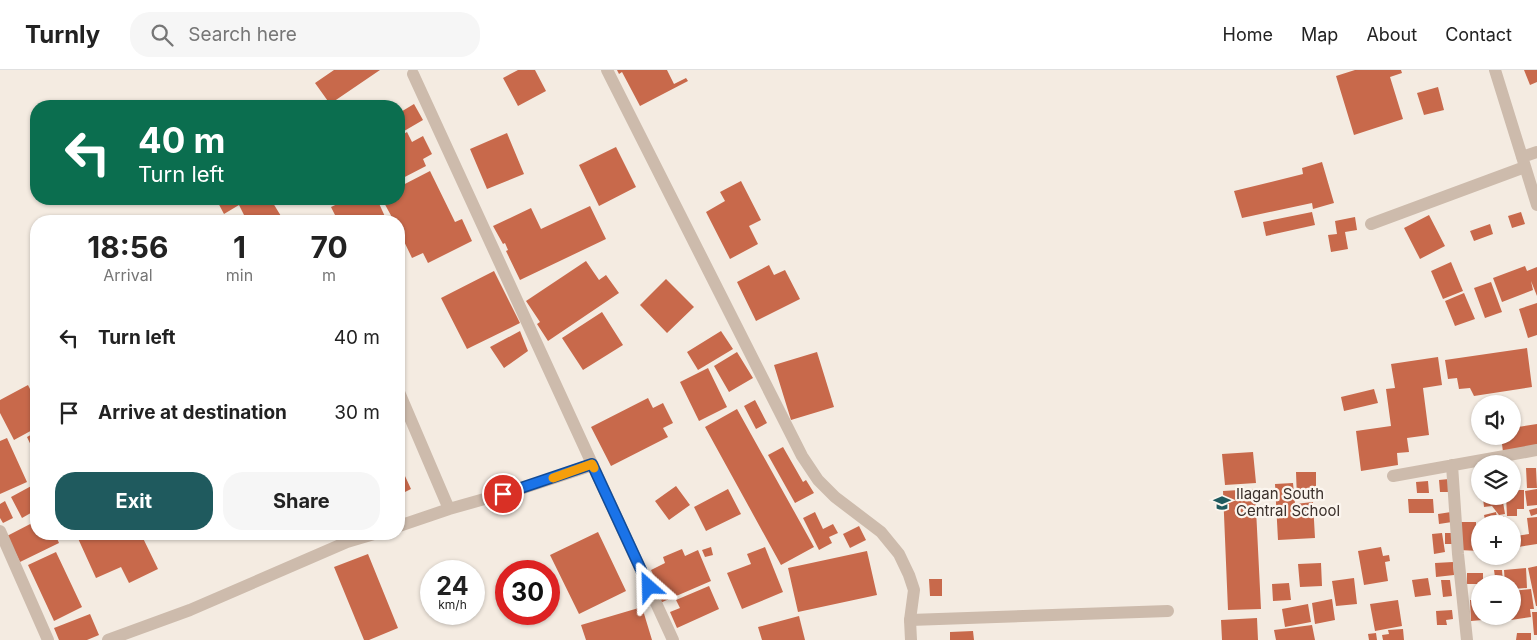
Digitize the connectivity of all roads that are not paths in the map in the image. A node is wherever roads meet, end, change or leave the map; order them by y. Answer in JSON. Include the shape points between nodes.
{"nodes":[{"id":1,"x":607,"y":70,"type":"edge"},
{"id":2,"x":1495,"y":70,"type":"edge"},
{"id":3,"x":414,"y":74,"type":"dead end"},
{"id":4,"x":1537,"y":152,"type":"edge"},
{"id":5,"x":1524,"y":162,"type":"junction"},
{"id":6,"x":1537,"y":205,"type":"edge"},
{"id":7,"x":1371,"y":224,"type":"dead end"},
{"id":8,"x":405,"y":406,"type":"edge"},
{"id":9,"x":1537,"y":450,"type":"edge"},
{"id":10,"x":592,"y":464,"type":"junction"},
{"id":11,"x":1452,"y":465,"type":"junction"},
{"id":12,"x":1393,"y":476,"type":"dead end"},
{"id":13,"x":449,"y":509,"type":"junction"},
{"id":14,"x":405,"y":524,"type":"edge"},
{"id":15,"x":0,"y":531,"type":"edge"},
{"id":16,"x":354,"y":540,"type":"edge"},
{"id":17,"x":1168,"y":611,"type":"dead end"},
{"id":18,"x":910,"y":620,"type":"junction"},
{"id":19,"x":48,"y":640,"type":"edge"},
{"id":20,"x":108,"y":640,"type":"edge"},
{"id":21,"x":673,"y":640,"type":"edge"},
{"id":22,"x":911,"y":640,"type":"edge"},
{"id":23,"x":1468,"y":640,"type":"edge"}],
"edges":[{"from":1,"to":18,"type":"street","via":[[802,456],[818,480],[881,532],[899,554],[914,590]]},
{"from":2,"to":5,"type":"street"},
{"from":3,"to":10,"type":"street"},
{"from":4,"to":5,"type":"street"},
{"from":5,"to":6,"type":"street"},
{"from":5,"to":7,"type":"street"},
{"from":8,"to":13,"type":"street"},
{"from":9,"to":11,"type":"street"},
{"from":10,"to":13,"type":"street","via":[[520,490]]},
{"from":10,"to":21,"type":"street"},
{"from":11,"to":12,"type":"street"},
{"from":11,"to":23,"type":"street"},
{"from":13,"to":14,"type":"street"},
{"from":15,"to":19,"type":"street"},
{"from":16,"to":20,"type":"street","via":[[190,610]]},
{"from":17,"to":18,"type":"street"},
{"from":18,"to":22,"type":"street"}]}
